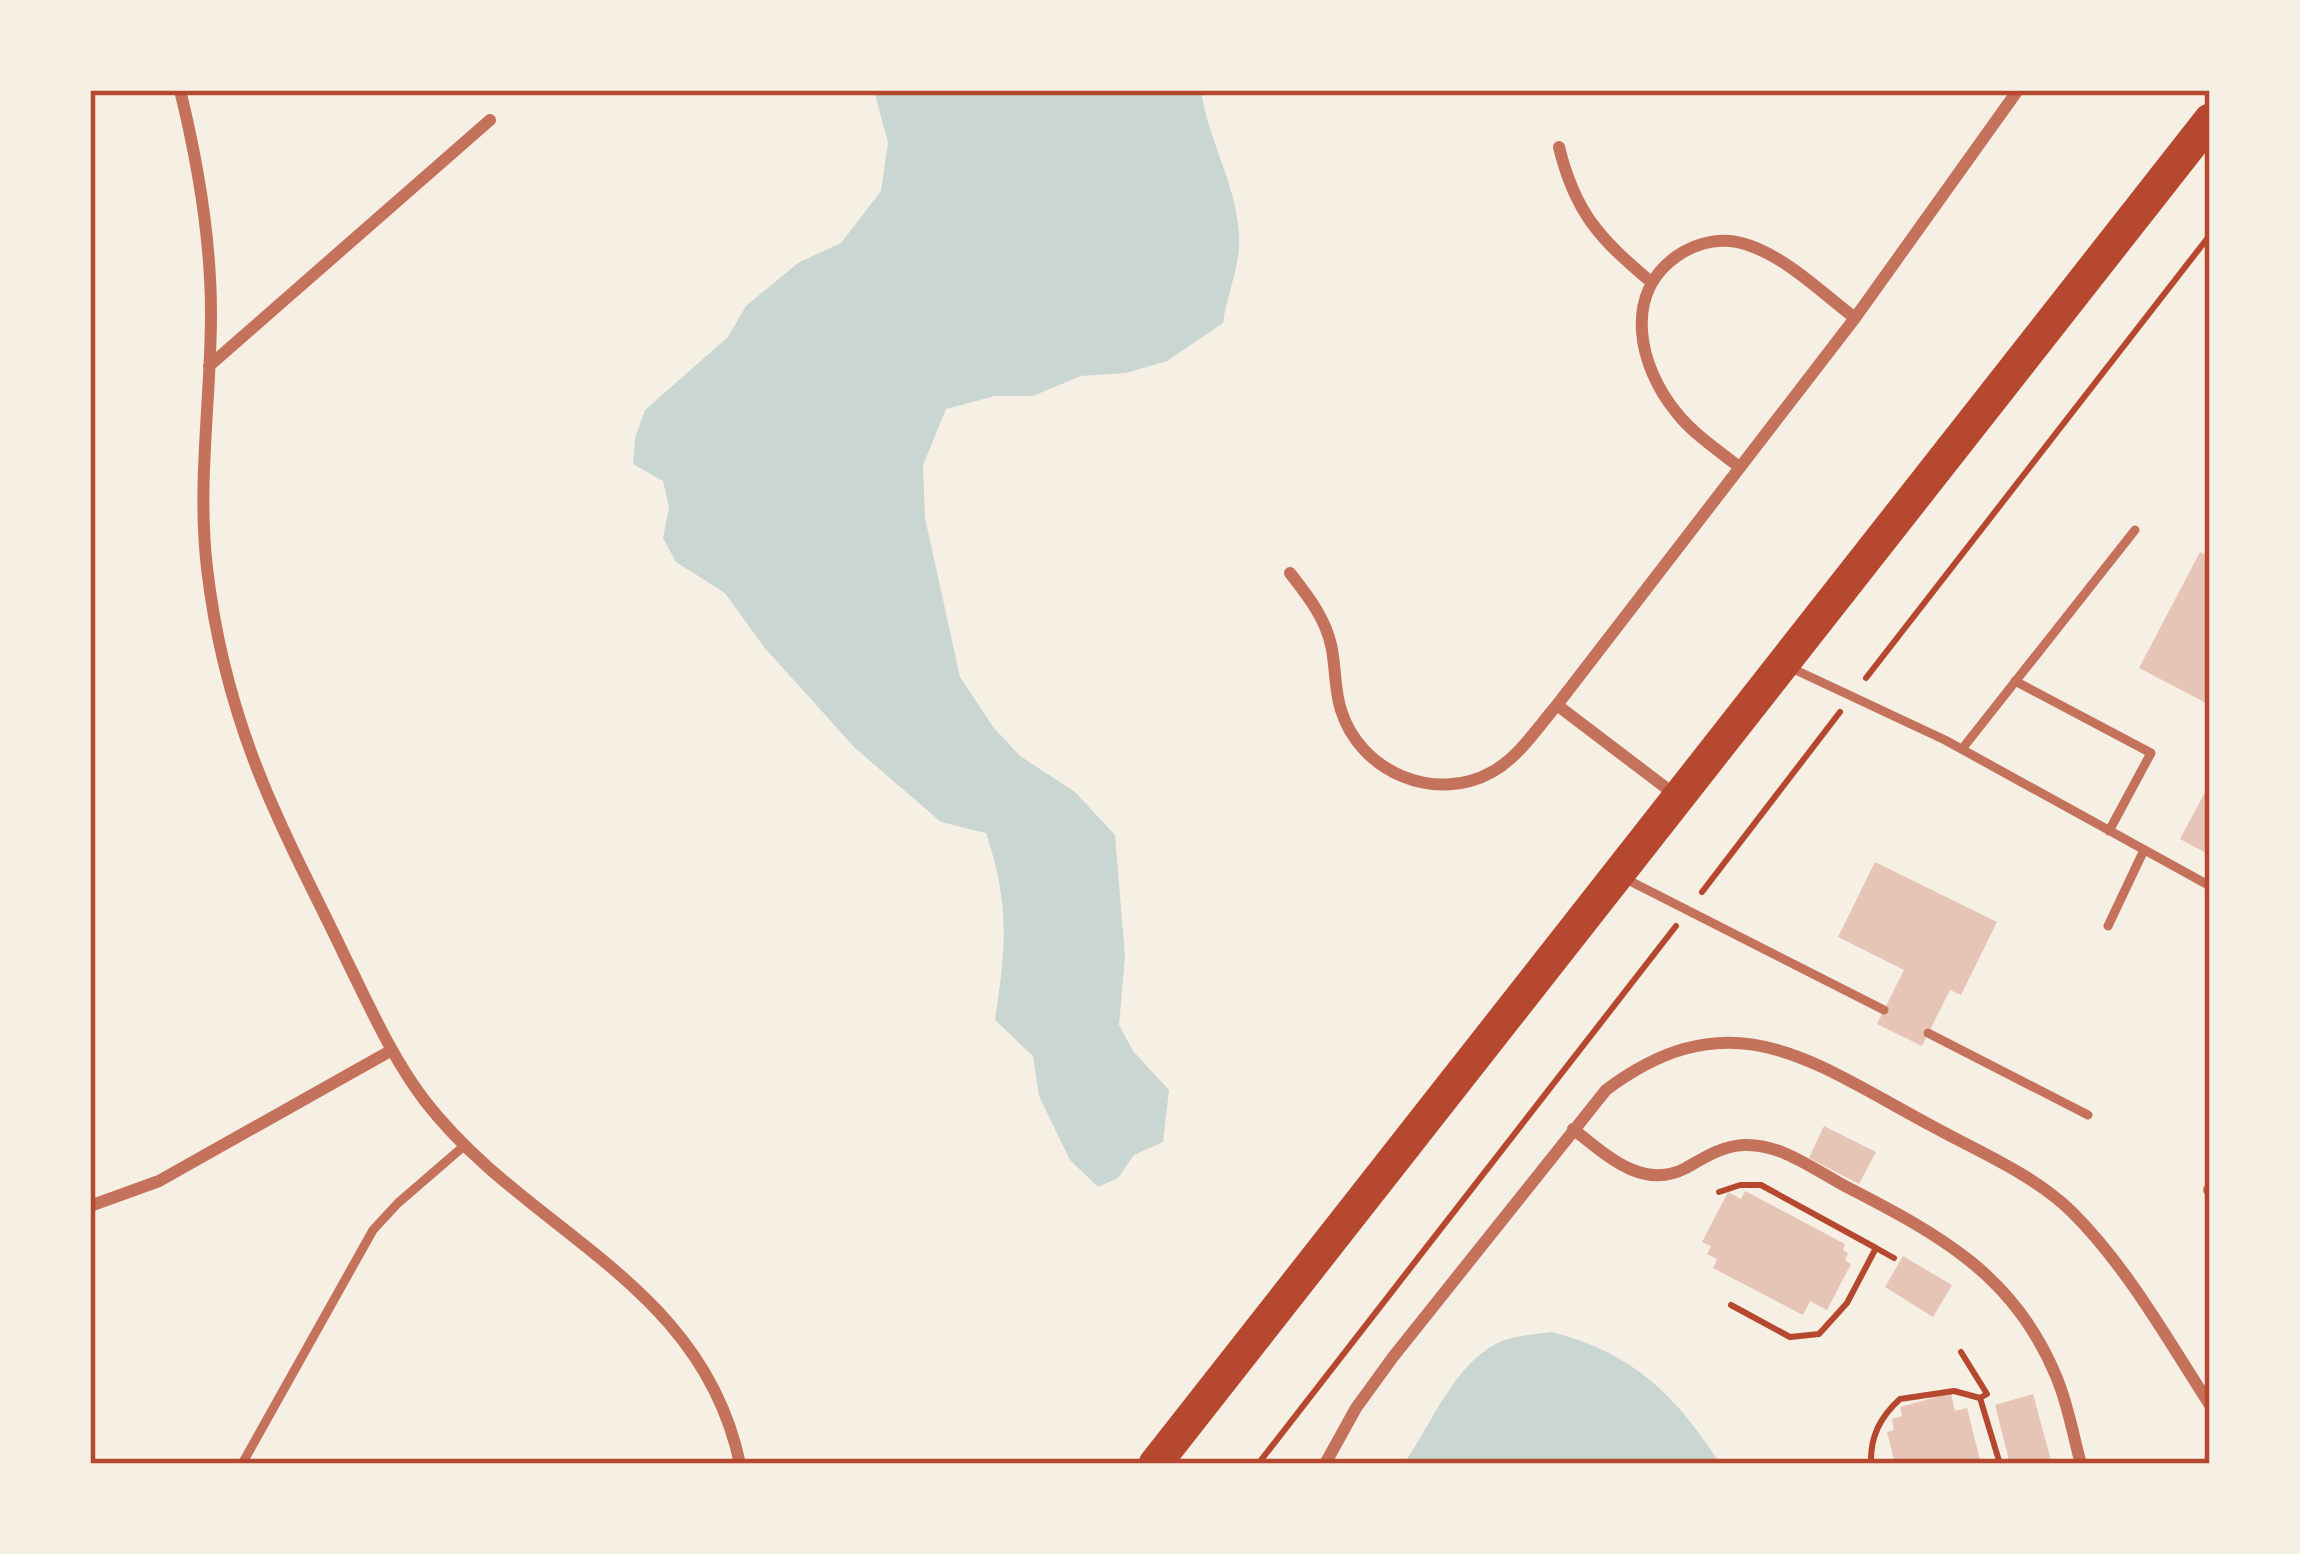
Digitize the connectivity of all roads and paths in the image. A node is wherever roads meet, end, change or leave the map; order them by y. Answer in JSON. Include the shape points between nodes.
{"nodes":[{"id":1,"x":180,"y":90,"type":"edge"},
{"id":2,"x":2018,"y":90,"type":"edge"},
{"id":3,"x":490,"y":120,"type":"dead end"},
{"id":4,"x":2210,"y":121,"type":"edge"},
{"id":5,"x":1559,"y":147,"type":"dead end"},
{"id":6,"x":2210,"y":235,"type":"edge"},
{"id":7,"x":1651,"y":283,"type":"junction"},
{"id":8,"x":1855,"y":318,"type":"junction"},
{"id":9,"x":209,"y":366,"type":"junction"},
{"id":10,"x":1739,"y":466,"type":"junction"},
{"id":11,"x":2135,"y":530,"type":"dead end"},
{"id":12,"x":1290,"y":573,"type":"dead end"},
{"id":13,"x":1782,"y":664,"type":"junction"},
{"id":14,"x":2015,"y":681,"type":"junction"},
{"id":15,"x":1852,"y":697,"type":"junction"},
{"id":16,"x":1557,"y":705,"type":"junction"},
{"id":17,"x":1962,"y":749,"type":"junction"},
{"id":18,"x":1679,"y":797,"type":"junction"},
{"id":19,"x":2109,"y":831,"type":"junction"},
{"id":20,"x":2144,"y":850,"type":"junction"},
{"id":21,"x":1617,"y":874,"type":"junction"},
{"id":22,"x":2210,"y":886,"type":"edge"},
{"id":23,"x":1688,"y":910,"type":"junction"},
{"id":24,"x":2108,"y":926,"type":"dead end"},
{"id":25,"x":1884,"y":1010,"type":"dead end"},
{"id":26,"x":1928,"y":1033,"type":"dead end"},
{"id":27,"x":392,"y":1050,"type":"junction"},
{"id":28,"x":2088,"y":1114,"type":"dead end"},
{"id":29,"x":1573,"y":1129,"type":"junction"},
{"id":30,"x":464,"y":1146,"type":"junction"},
{"id":31,"x":1719,"y":1192,"type":"dead end"},
{"id":32,"x":90,"y":1206,"type":"edge"},
{"id":33,"x":1876,"y":1248,"type":"junction"},
{"id":34,"x":1894,"y":1258,"type":"dead end"},
{"id":35,"x":1731,"y":1305,"type":"dead end"},
{"id":36,"x":1961,"y":1352,"type":"dead end"},
{"id":37,"x":1980,"y":1398,"type":"junction"},
{"id":38,"x":2210,"y":1405,"type":"edge"},
{"id":39,"x":242,"y":1464,"type":"edge"},
{"id":40,"x":740,"y":1464,"type":"edge"},
{"id":41,"x":1155,"y":1464,"type":"edge"},
{"id":42,"x":1258,"y":1464,"type":"edge"},
{"id":43,"x":1325,"y":1464,"type":"edge"},
{"id":44,"x":1870,"y":1464,"type":"edge"},
{"id":45,"x":2000,"y":1464,"type":"edge"},
{"id":46,"x":2081,"y":1464,"type":"edge"}],
"edges":[{"from":1,"to":9,"type":"street","via":[[208,238]]},
{"from":2,"to":8,"type":"street"},
{"from":3,"to":9,"type":"street"},
{"from":4,"to":13,"type":"highway"},
{"from":5,"to":7,"type":"street","via":[[1586,220]]},
{"from":6,"to":15,"type":"path"},
{"from":7,"to":8,"type":"street","via":[[1689,248],[1743,242]]},
{"from":7,"to":10,"type":"street","via":[[1640,336],[1654,378],[1676,412]]},
{"from":8,"to":10,"type":"street"},
{"from":9,"to":27,"type":"street","via":[[202,470],[223,661],[277,817]]},
{"from":10,"to":16,"type":"street"},
{"from":11,"to":14,"type":"lane"},
{"from":12,"to":16,"type":"street","via":[[1331,642],[1340,710],[1354,739],[1406,779],[1437,785],[1493,771]]},
{"from":13,"to":15,"type":"lane"},
{"from":13,"to":18,"type":"highway"},
{"from":14,"to":17,"type":"lane"},
{"from":14,"to":19,"type":"lane","via":[[2151,753]]},
{"from":15,"to":17,"type":"lane"},
{"from":15,"to":23,"type":"path"},
{"from":16,"to":18,"type":"street"},
{"from":17,"to":19,"type":"lane"},
{"from":18,"to":21,"type":"highway"},
{"from":19,"to":20,"type":"lane"},
{"from":20,"to":22,"type":"lane"},
{"from":20,"to":24,"type":"lane"},
{"from":21,"to":23,"type":"lane"},
{"from":21,"to":41,"type":"highway"},
{"from":23,"to":25,"type":"lane"},
{"from":23,"to":42,"type":"path"},
{"from":26,"to":28,"type":"lane"},
{"from":27,"to":30,"type":"street"},
{"from":27,"to":32,"type":"street","via":[[159,1181]]},
{"from":29,"to":38,"type":"street","via":[[1606,1090],[1676,1049],[1757,1043],[1800,1056],[2025,1176],[2068,1208],[2113,1256]]},
{"from":29,"to":43,"type":"street","via":[[1393,1357]]},
{"from":29,"to":46,"type":"street","via":[[1629,1170],[1653,1176],[1720,1149],[1774,1149],[1939,1236],[2004,1290],[2037,1335]]},
{"from":30,"to":39,"type":"lane","via":[[373,1230]]},
{"from":30,"to":40,"type":"street","via":[[645,1294],[715,1392]]},
{"from":31,"to":33,"type":"path","via":[[1761,1185]]},
{"from":33,"to":34,"type":"path"},
{"from":33,"to":35,"type":"path","via":[[1847,1303],[1819,1334],[1790,1336]]},
{"from":36,"to":37,"type":"path","via":[[1987,1394]]},
{"from":37,"to":44,"type":"path","via":[[1954,1391],[1900,1399],[1878,1425]]},
{"from":37,"to":45,"type":"path"}]}
